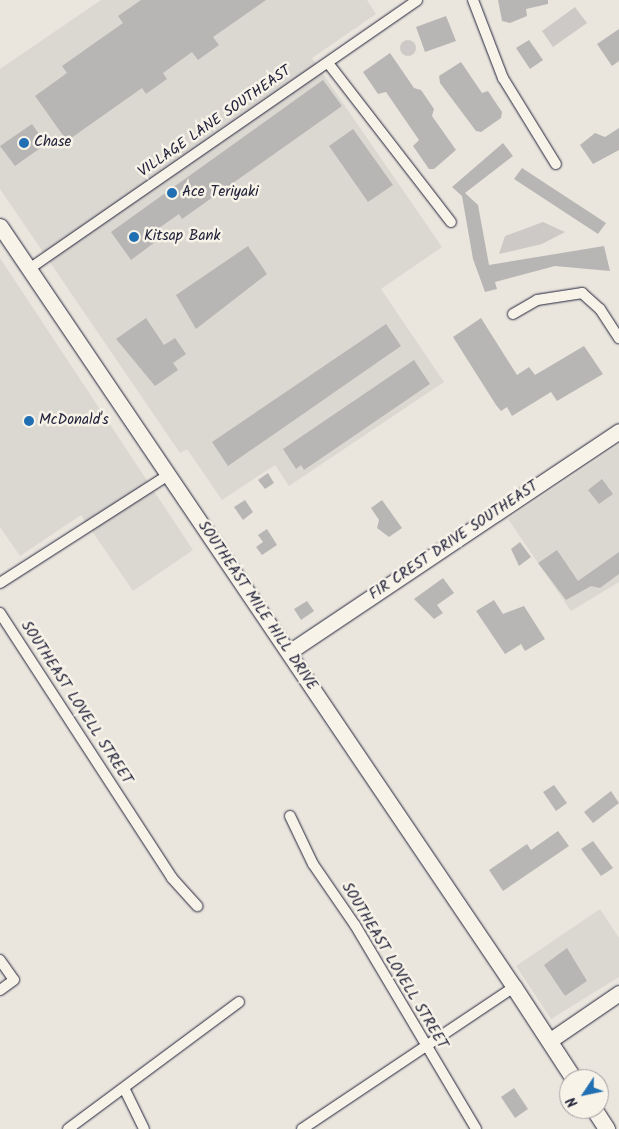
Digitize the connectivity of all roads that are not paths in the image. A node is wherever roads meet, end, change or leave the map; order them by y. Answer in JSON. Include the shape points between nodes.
{"nodes":[{"id":1,"x":417,"y":0,"type":"edge"},
{"id":2,"x":473,"y":0,"type":"edge"},
{"id":3,"x":328,"y":62,"type":"junction"},
{"id":4,"x":556,"y":164,"type":"dead end"},
{"id":5,"x":451,"y":222,"type":"dead end"},
{"id":6,"x":0,"y":226,"type":"edge"},
{"id":7,"x":29,"y":269,"type":"junction"},
{"id":8,"x":513,"y":314,"type":"dead end"},
{"id":9,"x":619,"y":338,"type":"edge"},
{"id":10,"x":619,"y":431,"type":"edge"},
{"id":11,"x":168,"y":475,"type":"junction"},
{"id":12,"x":0,"y":583,"type":"edge"},
{"id":13,"x":0,"y":613,"type":"edge"},
{"id":14,"x":289,"y":652,"type":"junction"},
{"id":15,"x":290,"y":816,"type":"dead end"},
{"id":16,"x":197,"y":906,"type":"dead end"},
{"id":17,"x":0,"y":960,"type":"edge"},
{"id":18,"x":514,"y":987,"type":"junction"},
{"id":19,"x":0,"y":990,"type":"edge"},
{"id":20,"x":619,"y":993,"type":"edge"},
{"id":21,"x":239,"y":1002,"type":"dead end"},
{"id":22,"x":549,"y":1041,"type":"junction"},
{"id":23,"x":426,"y":1048,"type":"junction"},
{"id":24,"x":567,"y":1069,"type":"edge"},
{"id":25,"x":125,"y":1090,"type":"junction"},
{"id":26,"x":68,"y":1129,"type":"edge"},
{"id":27,"x":144,"y":1129,"type":"edge"},
{"id":28,"x":302,"y":1129,"type":"edge"},
{"id":29,"x":476,"y":1129,"type":"edge"}],
"edges":[{"from":1,"to":3,"type":"street","name":"VILLAGE LANE SOUTHEAST"},
{"from":2,"to":4,"type":"street","via":[[503,78]]},
{"from":3,"to":5,"type":"street"},
{"from":3,"to":7,"type":"street","name":"VILLAGE LANE SOUTHEAST"},
{"from":6,"to":7,"type":"main road","name":"SOUTHEAST MILE HILL DRIVE"},
{"from":7,"to":11,"type":"main road","name":"SOUTHEAST MILE HILL DRIVE"},
{"from":8,"to":9,"type":"street","via":[[537,300],[582,293],[600,309]]},
{"from":10,"to":14,"type":"main road","name":"FIR CREST DRIVE SOUTHEAST"},
{"from":11,"to":12,"type":"street"},
{"from":11,"to":14,"type":"main road","name":"SOUTHEAST MILE HILL DRIVE"},
{"from":13,"to":16,"type":"street","name":"SOUTHEAST LOVELL STREET","via":[[172,878]]},
{"from":14,"to":18,"type":"main road","name":"SOUTHEAST MILE HILL DRIVE"},
{"from":15,"to":23,"type":"street","name":"SOUTHEAST LOVELL STREET","via":[[313,864],[355,925]]},
{"from":17,"to":19,"type":"street","via":[[14,980]]},
{"from":18,"to":22,"type":"main road"},
{"from":18,"to":23,"type":"street"},
{"from":20,"to":22,"type":"main road"},
{"from":21,"to":25,"type":"street"},
{"from":22,"to":24,"type":"main road"},
{"from":23,"to":28,"type":"street"},
{"from":23,"to":29,"type":"street","name":"SOUTHEAST LOVELL STREET"},
{"from":25,"to":26,"type":"street"},
{"from":25,"to":27,"type":"street"}]}
